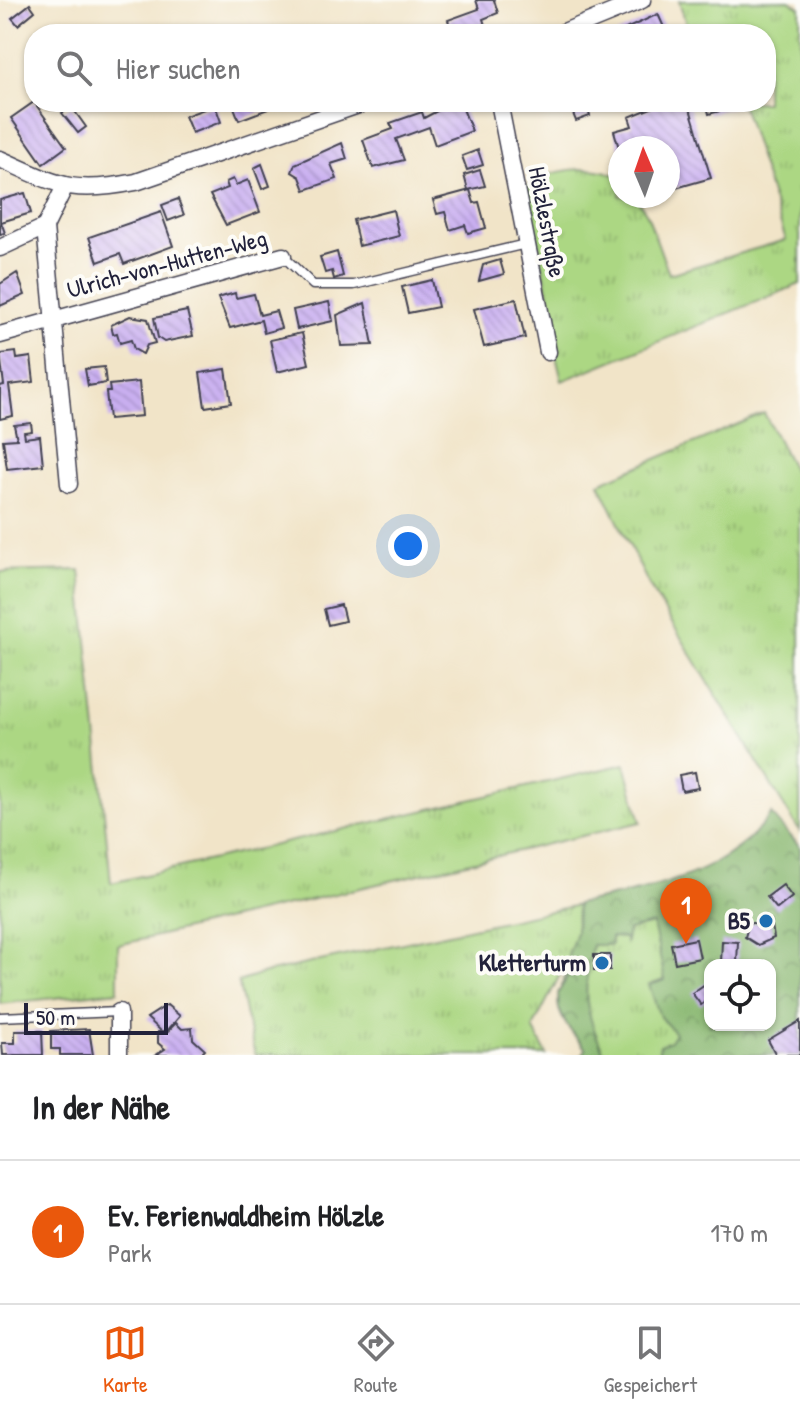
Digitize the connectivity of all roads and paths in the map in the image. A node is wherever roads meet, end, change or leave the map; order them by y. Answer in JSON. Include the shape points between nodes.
{"nodes":[{"id":1,"x":642,"y":0,"type":"edge"},
{"id":2,"x":583,"y":24,"type":"edge"},
{"id":3,"x":338,"y":112,"type":"edge"},
{"id":4,"x":501,"y":112,"type":"edge"},
{"id":5,"x":0,"y":159,"type":"edge"},
{"id":6,"x":64,"y":188,"type":"junction"},
{"id":7,"x":45,"y":227,"type":"junction"},
{"id":8,"x":526,"y":244,"type":"junction"},
{"id":9,"x":0,"y":248,"type":"edge"},
{"id":10,"x":283,"y":256,"type":"joint"},
{"id":11,"x":52,"y":322,"type":"junction"},
{"id":12,"x":0,"y":335,"type":"edge"},
{"id":13,"x":548,"y":352,"type":"dead end"},
{"id":14,"x":69,"y":484,"type":"dead end"},
{"id":15,"x":119,"y":1012,"type":"joint"},
{"id":16,"x":0,"y":1017,"type":"edge"},
{"id":17,"x":119,"y":1055,"type":"edge"}],
"edges":[{"from":1,"to":2,"type":"street"},
{"from":3,"to":6,"type":"street","via":[[136,182]]},
{"from":4,"to":8,"type":"street","name":"Hölzlestraße"},
{"from":5,"to":6,"type":"street"},
{"from":6,"to":7,"type":"street"},
{"from":7,"to":9,"type":"street"},
{"from":7,"to":11,"type":"street"},
{"from":8,"to":10,"type":"lane","name":"Ulrich-von-Hutten-Weg","via":[[354,285],[313,285]]},
{"from":8,"to":13,"type":"street","name":"Hölzlestraße"},
{"from":10,"to":11,"type":"street","name":"Ulrich-von-Hutten-Weg"},
{"from":11,"to":12,"type":"street","name":"Ulrich-von-Hutten-Weg"},
{"from":11,"to":14,"type":"street"},
{"from":15,"to":16,"type":"lane"},
{"from":15,"to":17,"type":"street"}]}
